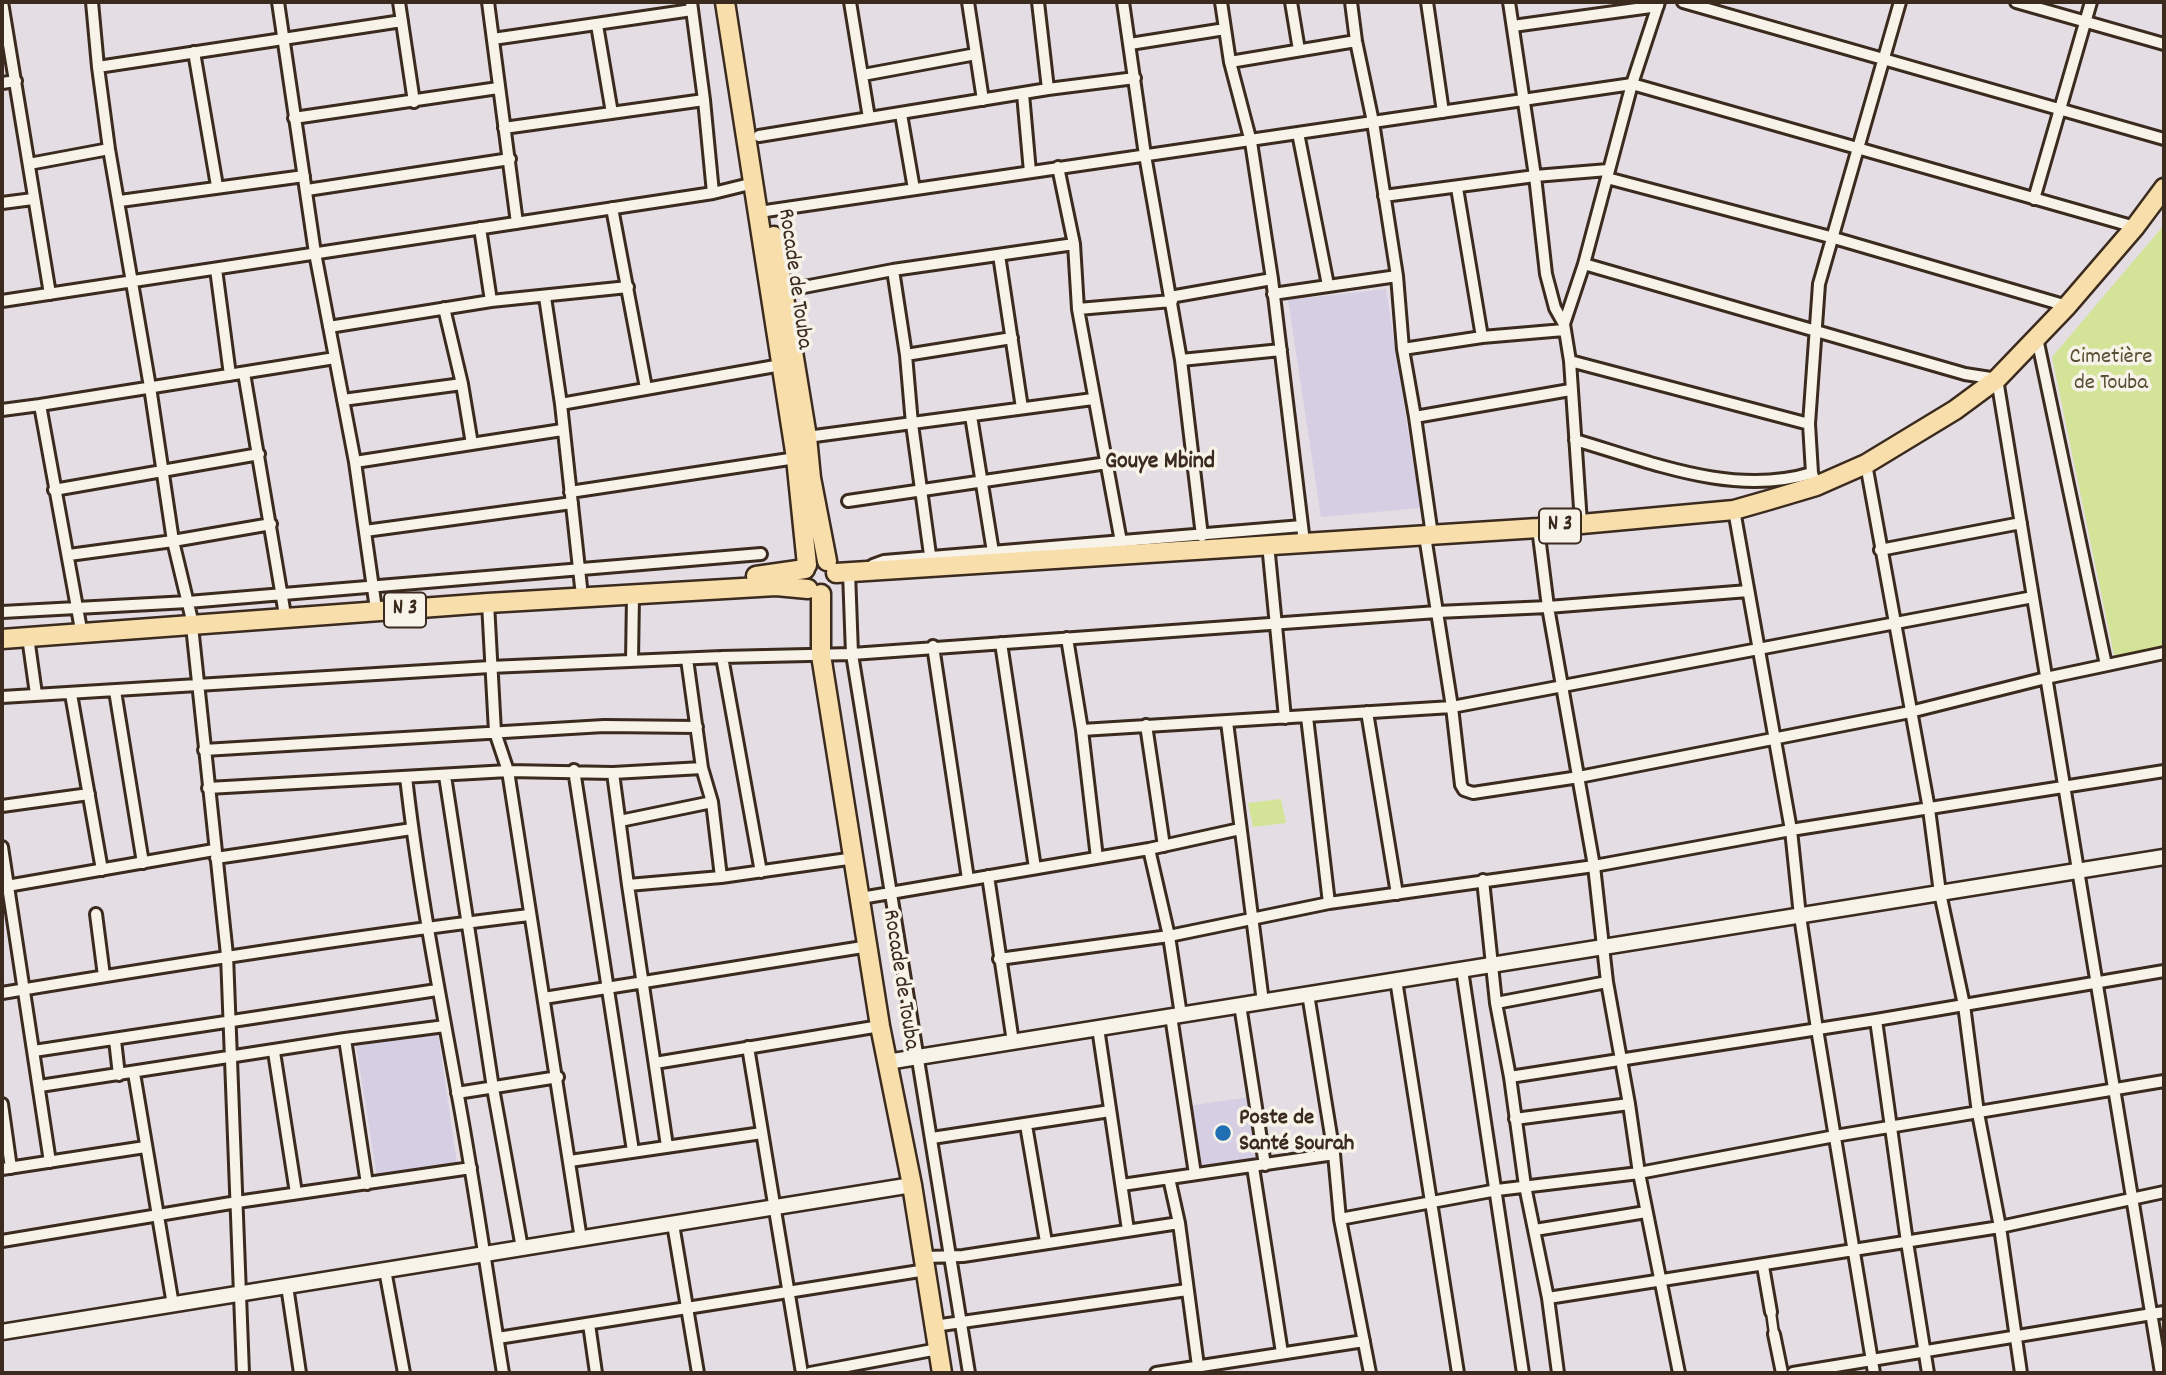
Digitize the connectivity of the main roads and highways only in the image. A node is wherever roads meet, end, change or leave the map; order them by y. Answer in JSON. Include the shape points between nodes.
{"nodes":[{"id":1,"x":725,"y":2,"type":"edge"},
{"id":2,"x":737,"y":2,"type":"edge"},
{"id":3,"x":2164,"y":188,"type":"edge"},
{"id":4,"x":765,"y":211,"type":"junction"},
{"id":5,"x":806,"y":567,"type":"junction"},
{"id":6,"x":844,"y":569,"type":"junction"},
{"id":7,"x":815,"y":591,"type":"junction"},
{"id":8,"x":190,"y":615,"type":"junction"},
{"id":9,"x":2,"y":628,"type":"edge"},
{"id":10,"x":2,"y":639,"type":"edge"},
{"id":11,"x":942,"y":1373,"type":"edge"}],
"edges":[{"from":1,"to":4,"type":"main road","name":"Rocade de Touba","via":[[754,183]]},
{"from":2,"to":4,"type":"main road","name":"Rocade de Touba","via":[[759,136]]},
{"from":3,"to":6,"type":"main road","number":"N 3","via":[[2067,306],[1997,379],[1866,464],[1734,510],[1538,528],[1429,535],[1303,534],[1268,544],[1122,548]]},
{"from":4,"to":5,"type":"main road","name":"Rocade de Touba"},
{"from":4,"to":6,"type":"main road","name":"Rocade de Touba","via":[[783,291],[811,478]]},
{"from":5,"to":6,"type":"main road","via":[[818,559]]},
{"from":5,"to":7,"type":"main road","name":"Rocade de Touba","via":[[804,579]]},
{"from":5,"to":8,"type":"main road","number":"N 3","via":[[775,575],[581,578],[374,593]]},
{"from":6,"to":7,"type":"main road","via":[[833,587]]},
{"from":7,"to":8,"type":"main road","number":"N 3","via":[[776,586]]},
{"from":7,"to":11,"type":"main road","name":"Rocade de Touba","via":[[821,655],[880,1026],[912,1185]]},
{"from":8,"to":9,"type":"main road","number":"N 3","via":[[79,616]]},
{"from":8,"to":10,"type":"main road","number":"N 3"}]}
